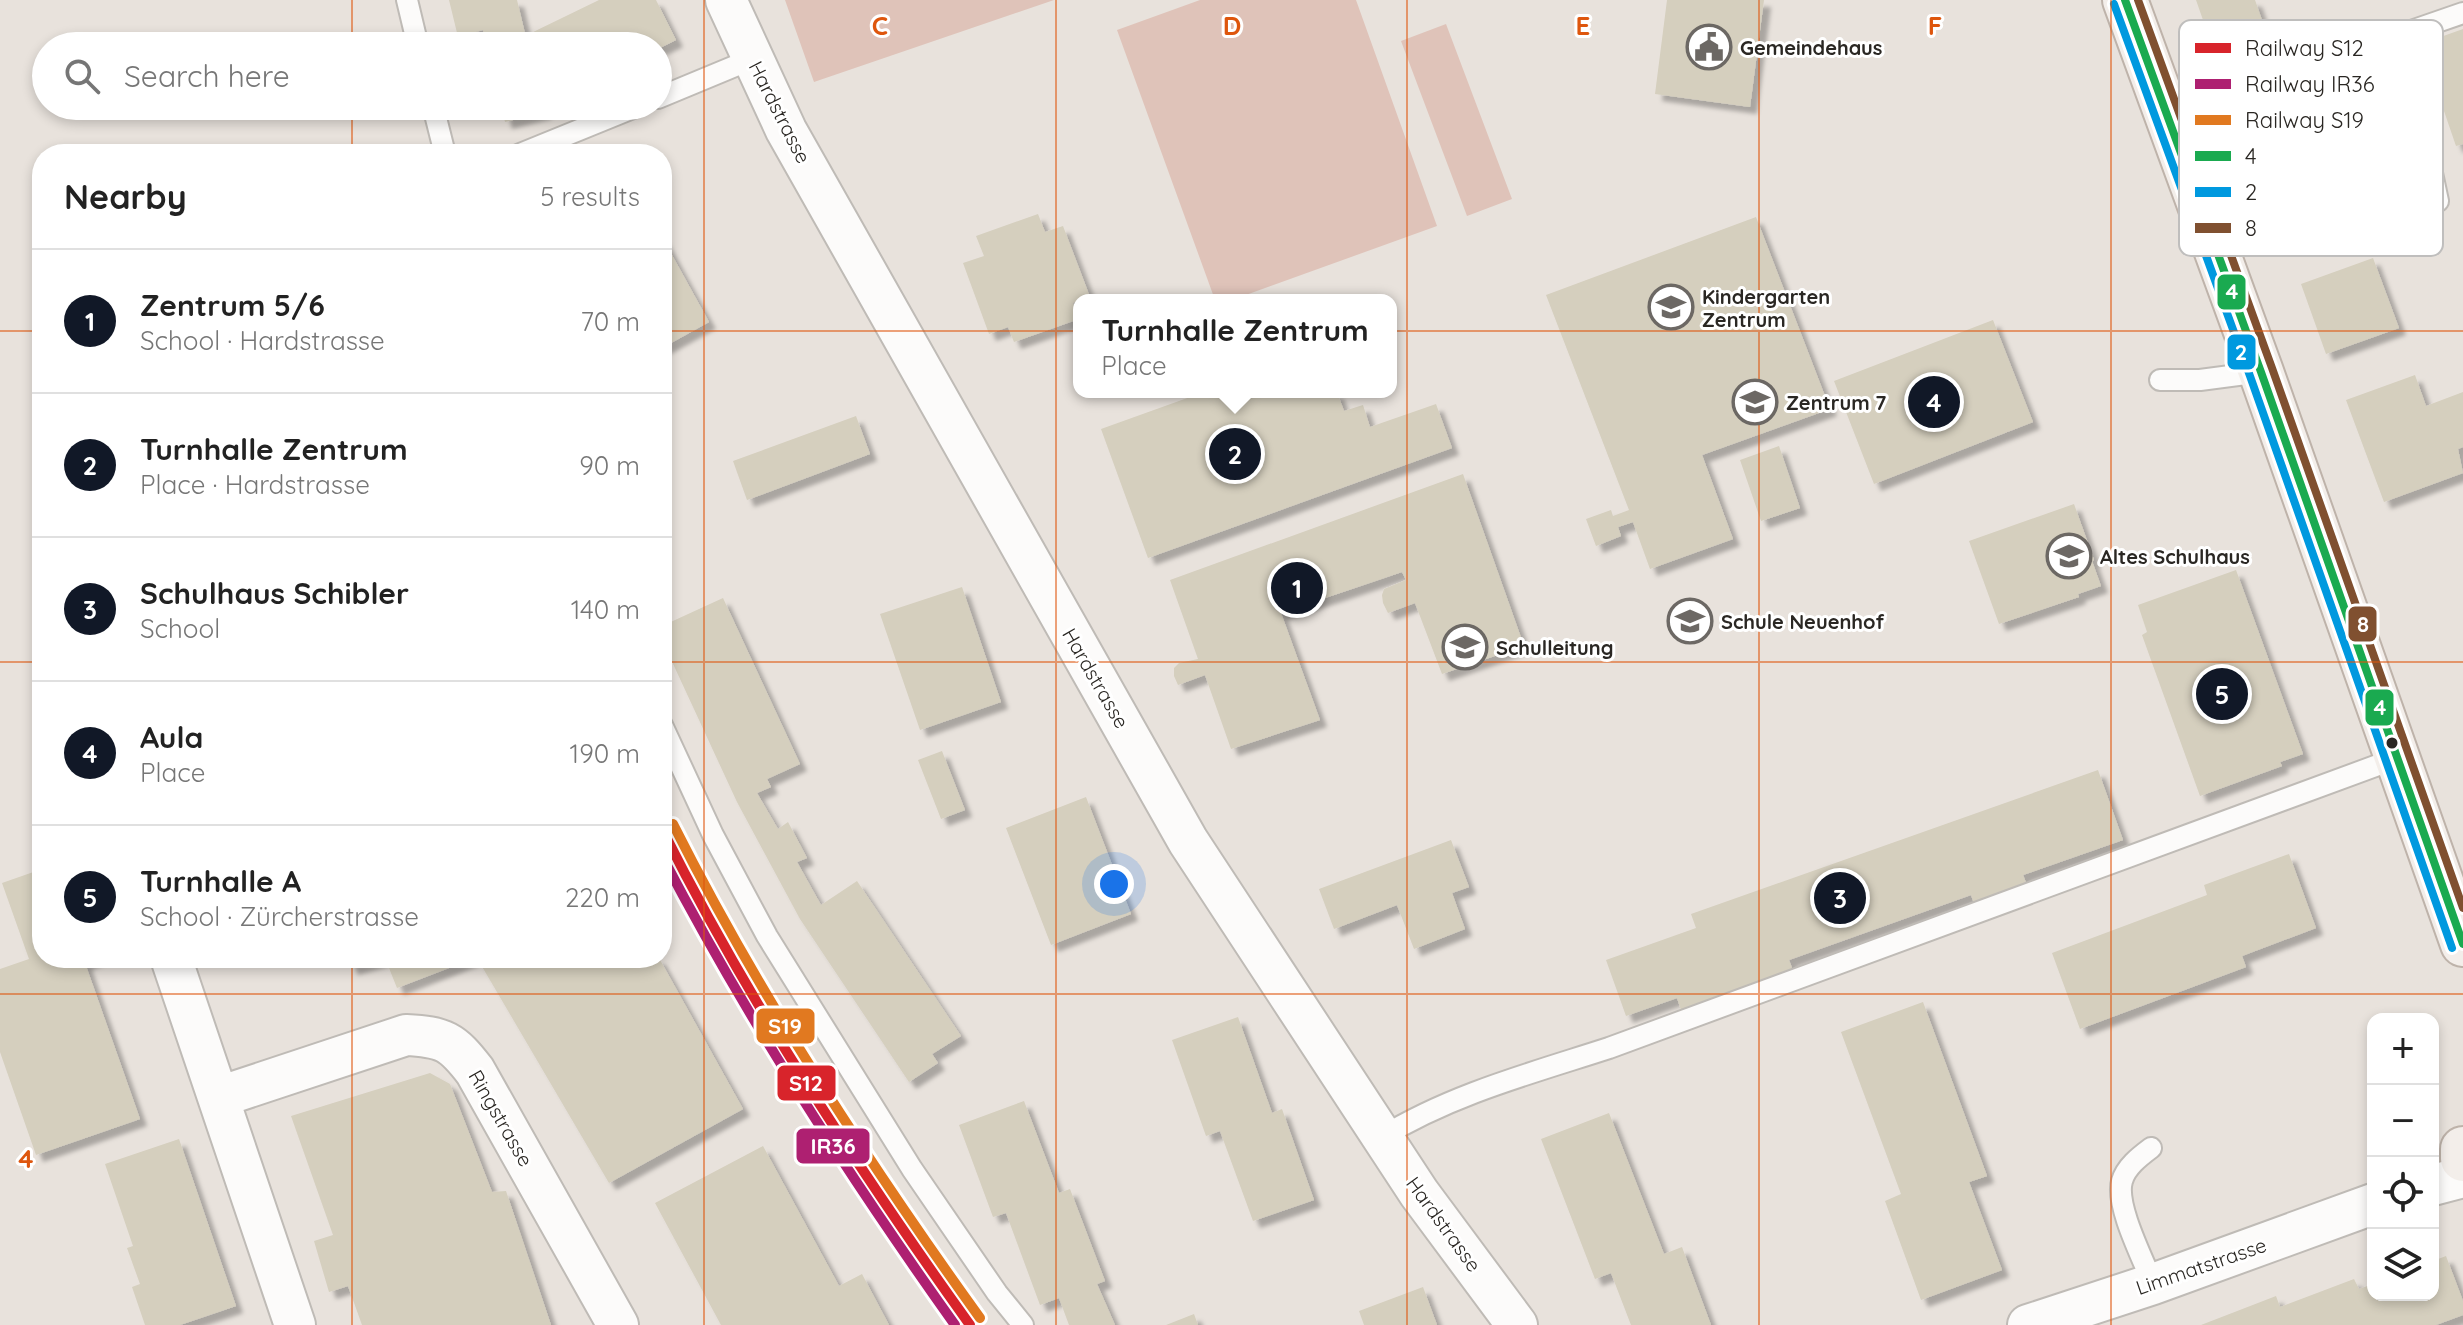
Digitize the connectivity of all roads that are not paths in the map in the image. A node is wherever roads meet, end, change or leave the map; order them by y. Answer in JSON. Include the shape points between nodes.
{"nodes":[{"id":1,"x":407,"y":0,"type":"edge"},
{"id":2,"x":726,"y":0,"type":"edge"},
{"id":3,"x":2125,"y":0,"type":"edge"},
{"id":4,"x":2463,"y":13,"type":"edge"},
{"id":5,"x":2443,"y":20,"type":"edge"},
{"id":6,"x":415,"y":32,"type":"edge"},
{"id":7,"x":752,"y":59,"type":"junction"},
{"id":8,"x":672,"y":92,"type":"edge"},
{"id":9,"x":436,"y":120,"type":"edge"},
{"id":10,"x":604,"y":120,"type":"edge"},
{"id":11,"x":442,"y":144,"type":"edge"},
{"id":12,"x":545,"y":144,"type":"edge"},
{"id":13,"x":2179,"y":148,"type":"edge"},
{"id":14,"x":2219,"y":256,"type":"edge"},
{"id":15,"x":2261,"y":372,"type":"junction"},
{"id":16,"x":2160,"y":380,"type":"dead end"},
{"id":17,"x":672,"y":747,"type":"edge"},
{"id":18,"x":2397,"y":758,"type":"junction"},
{"id":19,"x":2463,"y":944,"type":"edge"},
{"id":20,"x":174,"y":968,"type":"edge"},
{"id":21,"x":219,"y":1097,"type":"junction"},
{"id":22,"x":1382,"y":1137,"type":"junction"},
{"id":23,"x":2151,"y":1148,"type":"dead end"},
{"id":24,"x":2463,"y":1149,"type":"edge"},
{"id":25,"x":2463,"y":1159,"type":"edge"},
{"id":26,"x":2463,"y":1177,"type":"edge"},
{"id":27,"x":2439,"y":1183,"type":"edge"},
{"id":28,"x":2367,"y":1206,"type":"edge"},
{"id":29,"x":2153,"y":1284,"type":"junction"},
{"id":30,"x":295,"y":1325,"type":"edge"},
{"id":31,"x":618,"y":1325,"type":"edge"},
{"id":32,"x":1023,"y":1325,"type":"edge"},
{"id":33,"x":1517,"y":1325,"type":"edge"},
{"id":34,"x":2028,"y":1325,"type":"edge"}],
"edges":[{"from":1,"to":6,"type":"lane"},
{"from":2,"to":7,"type":"street","name":"Hardstrasse"},
{"from":3,"to":13,"type":"main road"},
{"from":4,"to":5,"type":"lane"},
{"from":7,"to":8,"type":"lane"},
{"from":7,"to":22,"type":"street","name":"Hardstrasse","via":[[786,130],[1188,841]]},
{"from":9,"to":11,"type":"lane"},
{"from":10,"to":12,"type":"lane"},
{"from":14,"to":15,"type":"main road"},
{"from":15,"to":16,"type":"lane"},
{"from":15,"to":18,"type":"main road"},
{"from":17,"to":32,"type":"lane","via":[[767,936],[912,1169]]},
{"from":18,"to":19,"type":"main road"},
{"from":18,"to":22,"type":"lane","via":[[1609,1048],[1494,1085],[1419,1115]]},
{"from":20,"to":21,"type":"street"},
{"from":21,"to":30,"type":"street"},
{"from":21,"to":31,"type":"street","name":"Ringstrasse","via":[[406,1035],[432,1036],[456,1047],[475,1071]]},
{"from":22,"to":33,"type":"street","name":"Hardstrasse"},
{"from":23,"to":29,"type":"lane","via":[[2122,1180],[2121,1200]]},
{"from":24,"to":25,"type":"main road"},
{"from":26,"to":27,"type":"street"},
{"from":28,"to":29,"type":"street","name":"Limmatstrasse"},
{"from":29,"to":34,"type":"street","name":"Limmatstrasse"}]}
